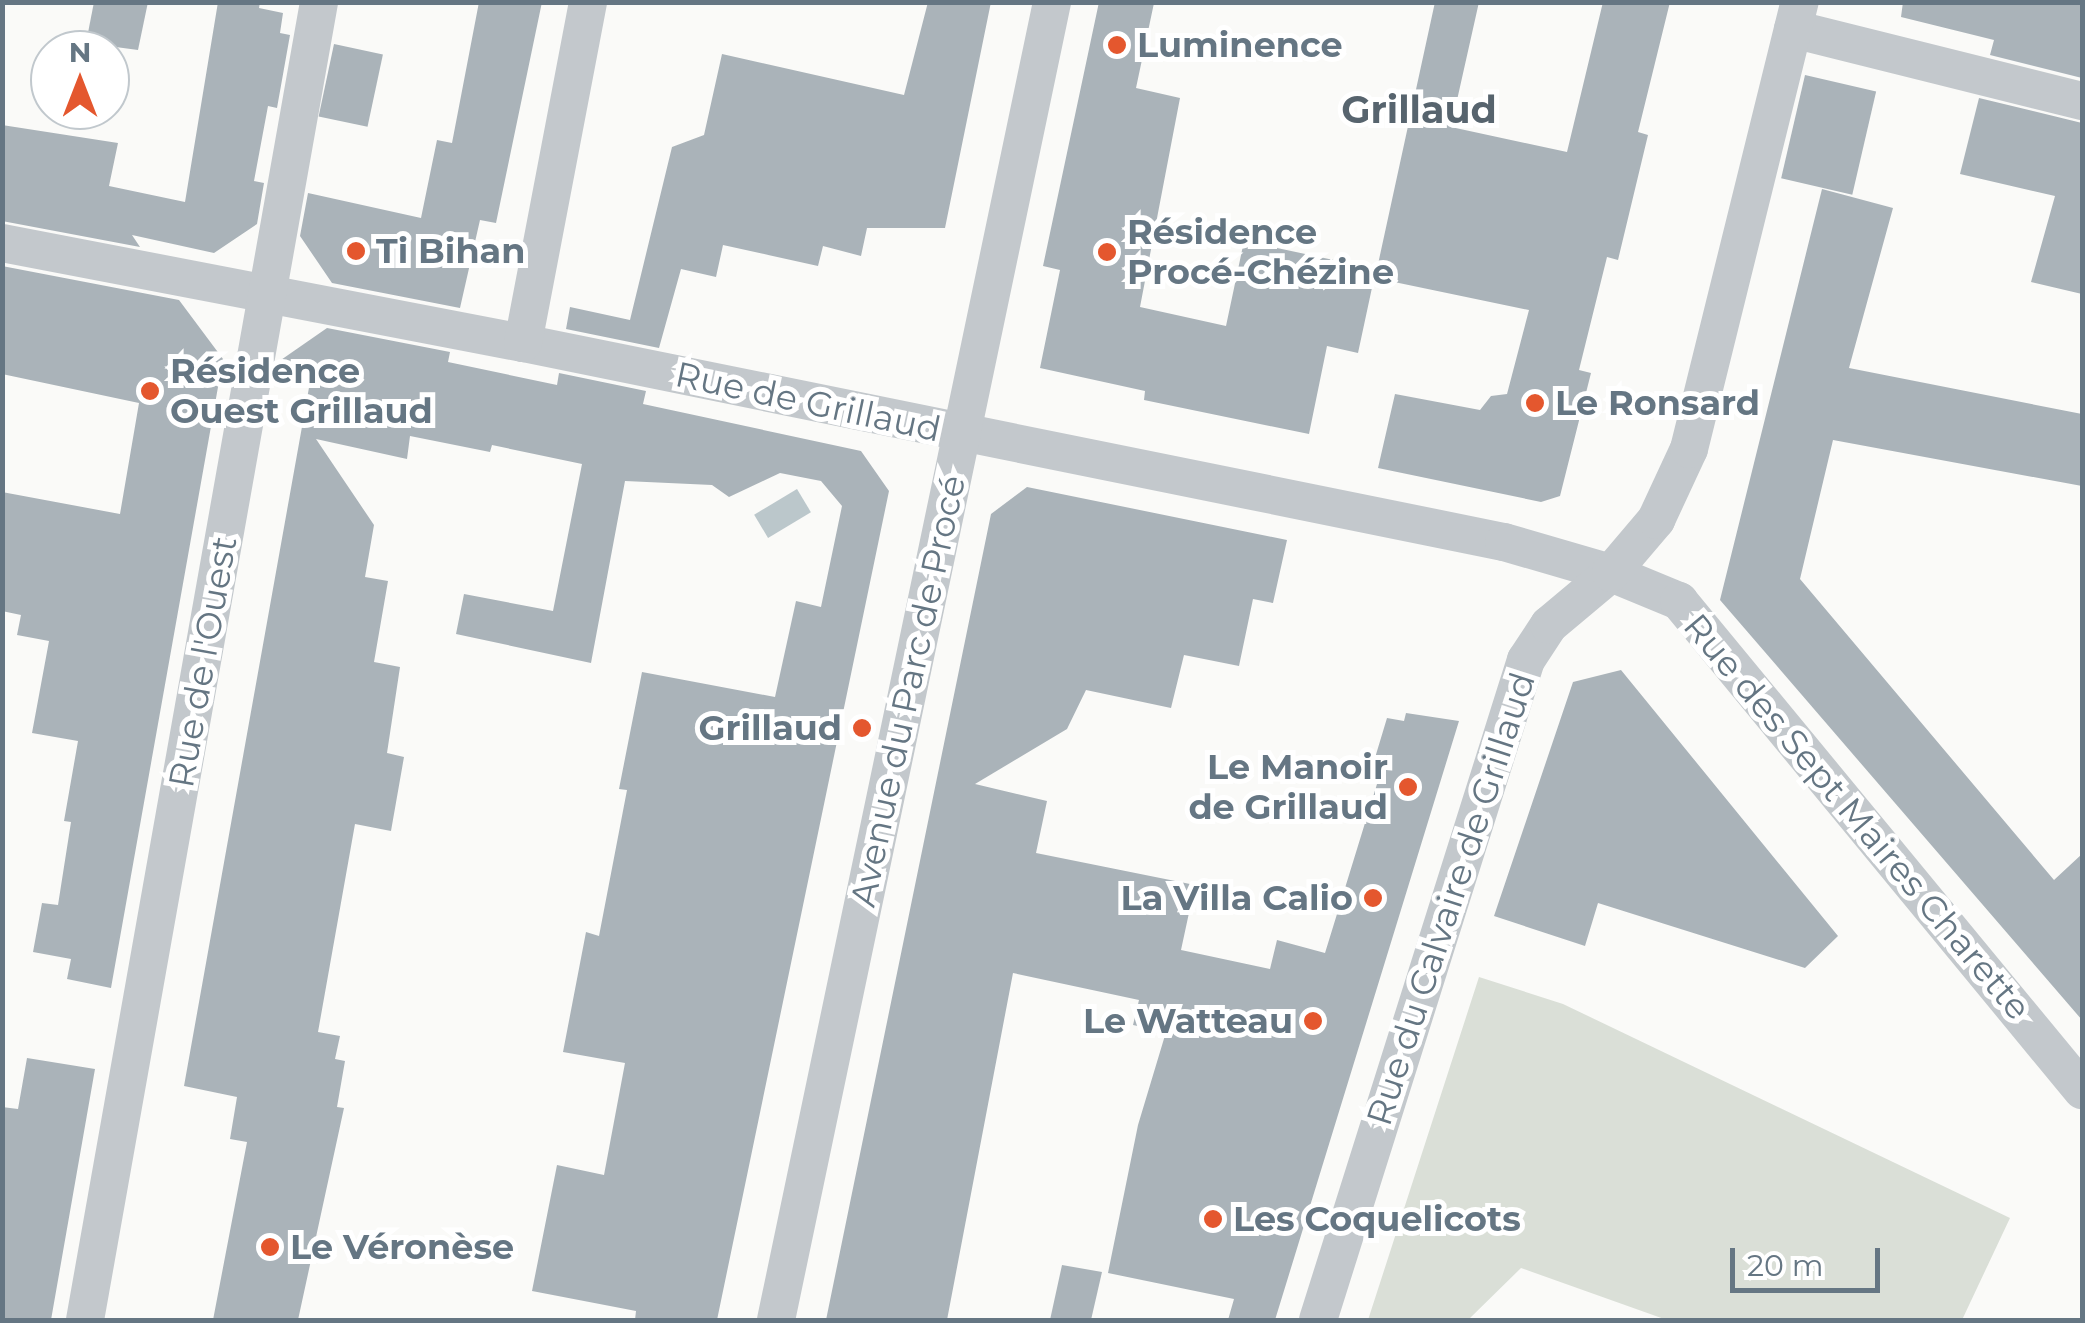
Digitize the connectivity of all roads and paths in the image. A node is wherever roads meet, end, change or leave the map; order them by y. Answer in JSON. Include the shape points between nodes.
{"nodes":[{"id":1,"x":319,"y":2,"type":"edge"},
{"id":2,"x":588,"y":2,"type":"edge"},
{"id":3,"x":1052,"y":2,"type":"edge"},
{"id":4,"x":1797,"y":16,"type":"edge"},
{"id":5,"x":2082,"y":101,"type":"edge"},
{"id":6,"x":2,"y":243,"type":"edge"},
{"id":7,"x":269,"y":292,"type":"junction"},
{"id":8,"x":523,"y":342,"type":"junction"},
{"id":9,"x":961,"y":434,"type":"junction"},
{"id":10,"x":1611,"y":573,"type":"junction"},
{"id":11,"x":2082,"y":1090,"type":"edge"},
{"id":12,"x":85,"y":1320,"type":"edge"},
{"id":13,"x":776,"y":1320,"type":"edge"},
{"id":14,"x":1318,"y":1320,"type":"edge"}],
"edges":[{"from":1,"to":7,"type":"street","name":"Rue de l'Ouest"},
{"from":2,"to":8,"type":"street"},
{"from":3,"to":9,"type":"street","name":"Avenue du Parc de Procé"},
{"from":4,"to":5,"type":"street"},
{"from":4,"to":10,"type":"street","name":"Rue du Calvaire de Grillaud","via":[[1689,449],[1656,520]]},
{"from":6,"to":7,"type":"street","name":"Rue de Grillaud"},
{"from":7,"to":8,"type":"street","name":"Rue de Grillaud"},
{"from":7,"to":12,"type":"street","name":"Rue de l'Ouest"},
{"from":8,"to":9,"type":"street","name":"Rue de Grillaud"},
{"from":9,"to":10,"type":"street","name":"Rue de Grillaud","via":[[1504,542]]},
{"from":9,"to":13,"type":"street","name":"Avenue du Parc de Procé"},
{"from":10,"to":11,"type":"street","name":"Rue des Sept Maires Charette","via":[[1678,601]]},
{"from":10,"to":14,"type":"street","name":"Rue du Calvaire de Grillaud","via":[[1549,625],[1526,660]]}]}
